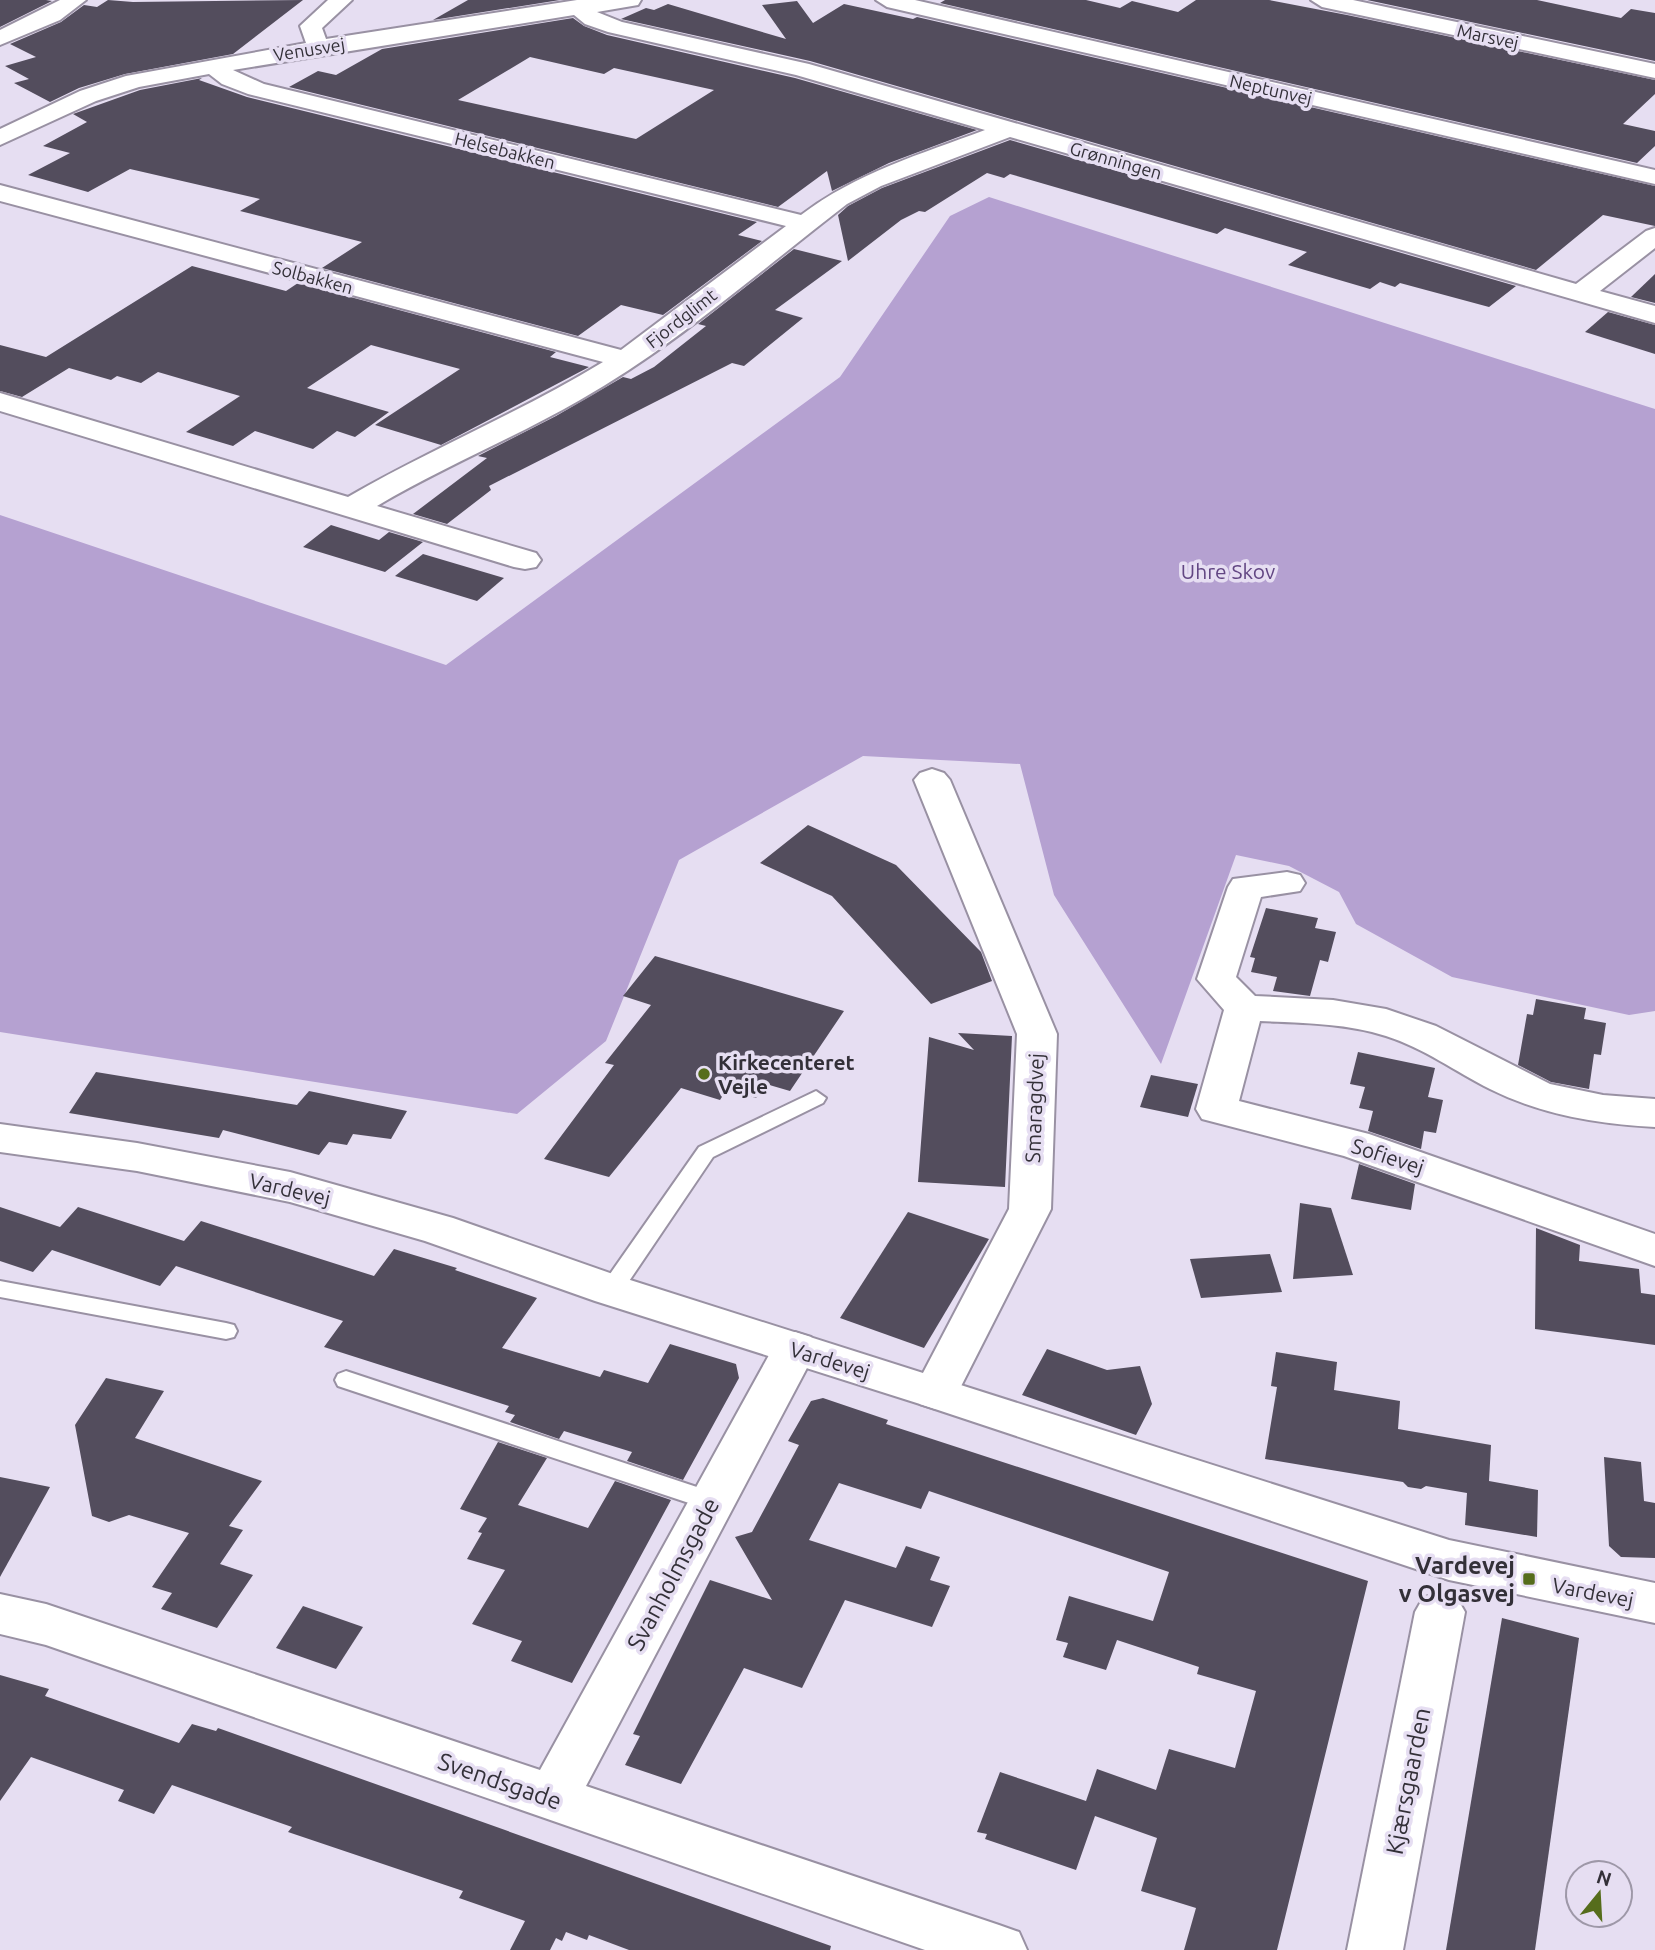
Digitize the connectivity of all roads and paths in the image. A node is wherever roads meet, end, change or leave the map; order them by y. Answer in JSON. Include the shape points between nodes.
{"nodes":[{"id":1,"x":75,"y":0,"type":"edge"},
{"id":2,"x":341,"y":0,"type":"edge"},
{"id":3,"x":630,"y":0,"type":"edge"},
{"id":4,"x":887,"y":0,"type":"edge"},
{"id":5,"x":1322,"y":0,"type":"edge"},
{"id":6,"x":577,"y":7,"type":"junction"},
{"id":7,"x":0,"y":38,"type":"edge"},
{"id":8,"x":320,"y":47,"type":"junction"},
{"id":9,"x":212,"y":65,"type":"junction"},
{"id":10,"x":1655,"y":71,"type":"edge"},
{"id":11,"x":1009,"y":129,"type":"junction"},
{"id":12,"x":0,"y":138,"type":"edge"},
{"id":13,"x":1655,"y":177,"type":"edge"},
{"id":14,"x":0,"y":193,"type":"edge"},
{"id":15,"x":804,"y":223,"type":"junction"},
{"id":16,"x":1655,"y":236,"type":"edge"},
{"id":17,"x":1579,"y":294,"type":"junction"},
{"id":18,"x":1655,"y":315,"type":"edge"},
{"id":19,"x":626,"y":360,"type":"junction"},
{"id":20,"x":0,"y":402,"type":"edge"},
{"id":21,"x":351,"y":508,"type":"junction"},
{"id":22,"x":525,"y":559,"type":"dead end"},
{"id":23,"x":932,"y":780,"type":"dead end"},
{"id":24,"x":1287,"y":883,"type":"dead end"},
{"id":25,"x":1244,"y":1008,"type":"junction"},
{"id":26,"x":816,"y":1098,"type":"dead end"},
{"id":27,"x":1655,"y":1113,"type":"edge"},
{"id":28,"x":0,"y":1138,"type":"edge"},
{"id":29,"x":1655,"y":1250,"type":"edge"},
{"id":30,"x":0,"y":1289,"type":"edge"},
{"id":31,"x":611,"y":1290,"type":"junction"},
{"id":32,"x":226,"y":1331,"type":"dead end"},
{"id":33,"x":794,"y":1349,"type":"junction"},
{"id":34,"x":346,"y":1380,"type":"dead end"},
{"id":35,"x":936,"y":1392,"type":"junction"},
{"id":36,"x":713,"y":1502,"type":"junction"},
{"id":37,"x":1655,"y":1604,"type":"edge"},
{"id":38,"x":1440,"y":1612,"type":"dead end"},
{"id":39,"x":0,"y":1614,"type":"edge"},
{"id":40,"x":552,"y":1799,"type":"junction"},
{"id":41,"x":999,"y":1950,"type":"edge"},
{"id":42,"x":1375,"y":1950,"type":"edge"}],
"edges":[{"from":1,"to":7,"type":"street"},
{"from":2,"to":8,"type":"street","via":[[311,26]]},
{"from":3,"to":6,"type":"street","name":"Venusvej"},
{"from":4,"to":13,"type":"street","name":"Neptunvej"},
{"from":5,"to":10,"type":"street","name":"Marsvej"},
{"from":6,"to":8,"type":"street","name":"Venusvej"},
{"from":6,"to":11,"type":"street","name":"Grønningen","via":[[616,27],[801,69]]},
{"from":8,"to":9,"type":"street","name":"Venusvej"},
{"from":9,"to":12,"type":"street","name":"Venusvej","via":[[88,96]]},
{"from":9,"to":15,"type":"street","name":"Helsebakken","via":[[230,79],[256,89]]},
{"from":11,"to":15,"type":"street","name":"Fjordglimt","via":[[872,181]]},
{"from":11,"to":17,"type":"street","name":"Grønningen"},
{"from":14,"to":19,"type":"street","name":"Solbakken"},
{"from":15,"to":19,"type":"street","name":"Fjordglimt"},
{"from":16,"to":17,"type":"street"},
{"from":17,"to":18,"type":"street","name":"Grønningen"},
{"from":19,"to":21,"type":"street","name":"Fjordglimt","via":[[569,395]]},
{"from":20,"to":21,"type":"street"},
{"from":21,"to":22,"type":"street"},
{"from":23,"to":35,"type":"street","name":"Smaragdvej","via":[[1037,1034],[1030,1209]]},
{"from":24,"to":25,"type":"street","via":[[1245,887],[1216,979]]},
{"from":25,"to":27,"type":"street","via":[[1331,1012],[1386,1022],[1434,1039],[1520,1087],[1571,1105]]},
{"from":25,"to":29,"type":"street","name":"Sofievej","via":[[1216,1109],[1354,1144]]},
{"from":26,"to":31,"type":"lane","via":[[706,1152]]},
{"from":28,"to":31,"type":"street","name":"Vardevej","via":[[137,1157],[290,1187],[438,1229]]},
{"from":30,"to":32,"type":"lane"},
{"from":31,"to":33,"type":"street","name":"Vardevej"},
{"from":33,"to":35,"type":"street","name":"Vardevej"},
{"from":33,"to":36,"type":"street","name":"Svanholmsgade"},
{"from":34,"to":36,"type":"lane"},
{"from":35,"to":37,"type":"street","name":"Vardevej","via":[[1449,1560]]},
{"from":36,"to":40,"type":"street","name":"Svanholmsgade"},
{"from":38,"to":42,"type":"street","name":"Kjærsgaarden"},
{"from":39,"to":40,"type":"street","name":"Svendsgade","via":[[46,1625]]},
{"from":40,"to":41,"type":"street","name":"Svendsgade"}]}
